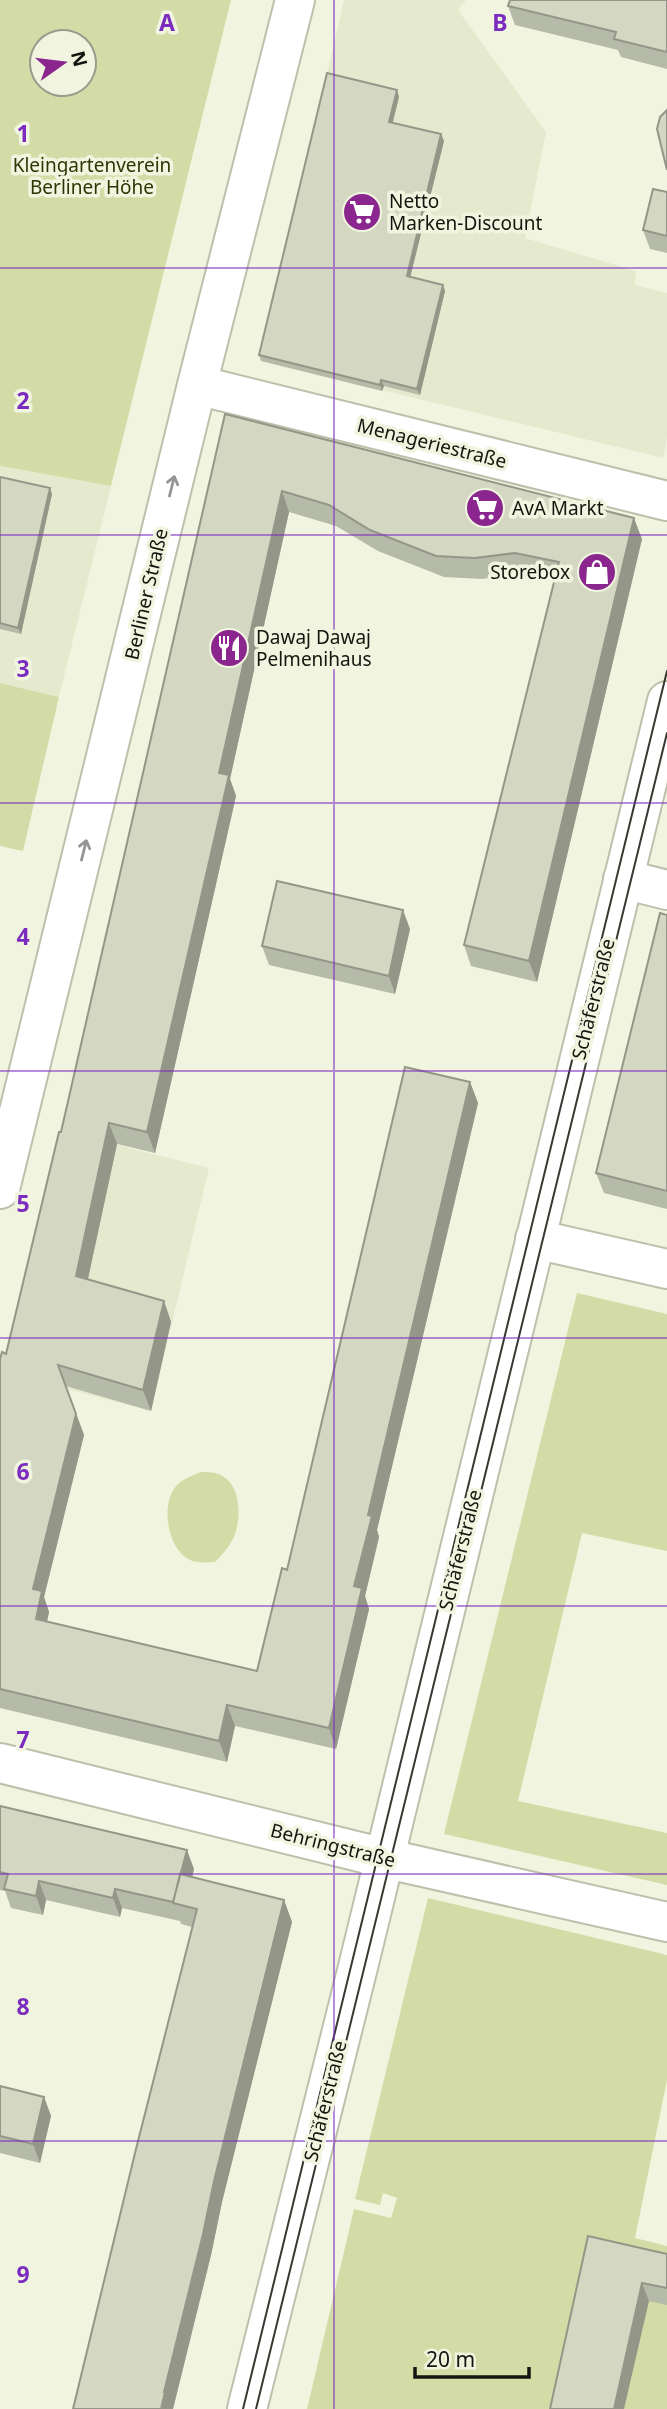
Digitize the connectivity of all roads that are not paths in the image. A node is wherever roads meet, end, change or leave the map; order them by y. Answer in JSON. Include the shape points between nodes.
{"nodes":[{"id":1,"x":295,"y":0,"type":"edge"},
{"id":2,"x":197,"y":385,"type":"junction"},
{"id":3,"x":667,"y":501,"type":"edge"},
{"id":4,"x":667,"y":701,"type":"edge"},
{"id":5,"x":623,"y":880,"type":"junction"},
{"id":6,"x":667,"y":890,"type":"edge"},
{"id":7,"x":0,"y":1189,"type":"edge"},
{"id":8,"x":535,"y":1239,"type":"junction"},
{"id":9,"x":667,"y":1269,"type":"edge"},
{"id":10,"x":0,"y":1763,"type":"edge"},
{"id":11,"x":385,"y":1858,"type":"junction"},
{"id":12,"x":667,"y":1922,"type":"edge"},
{"id":13,"x":250,"y":2406,"type":"edge"}],
"edges":[{"from":1,"to":2,"type":"street","name":"Berliner Straße"},
{"from":2,"to":3,"type":"street","name":"Menageriestraße"},
{"from":7,"to":2,"type":"street","name":"Berliner Straße","one_way":true},
{"from":4,"to":5,"type":"street","name":"Schäferstraße"},
{"from":5,"to":6,"type":"street"},
{"from":5,"to":8,"type":"street","name":"Schäferstraße"},
{"from":8,"to":9,"type":"street"},
{"from":8,"to":11,"type":"street","name":"Schäferstraße"},
{"from":10,"to":11,"type":"street","name":"Behringstraße"},
{"from":11,"to":12,"type":"street","name":"Behringstraße"},
{"from":11,"to":13,"type":"street","name":"Schäferstraße"}]}
